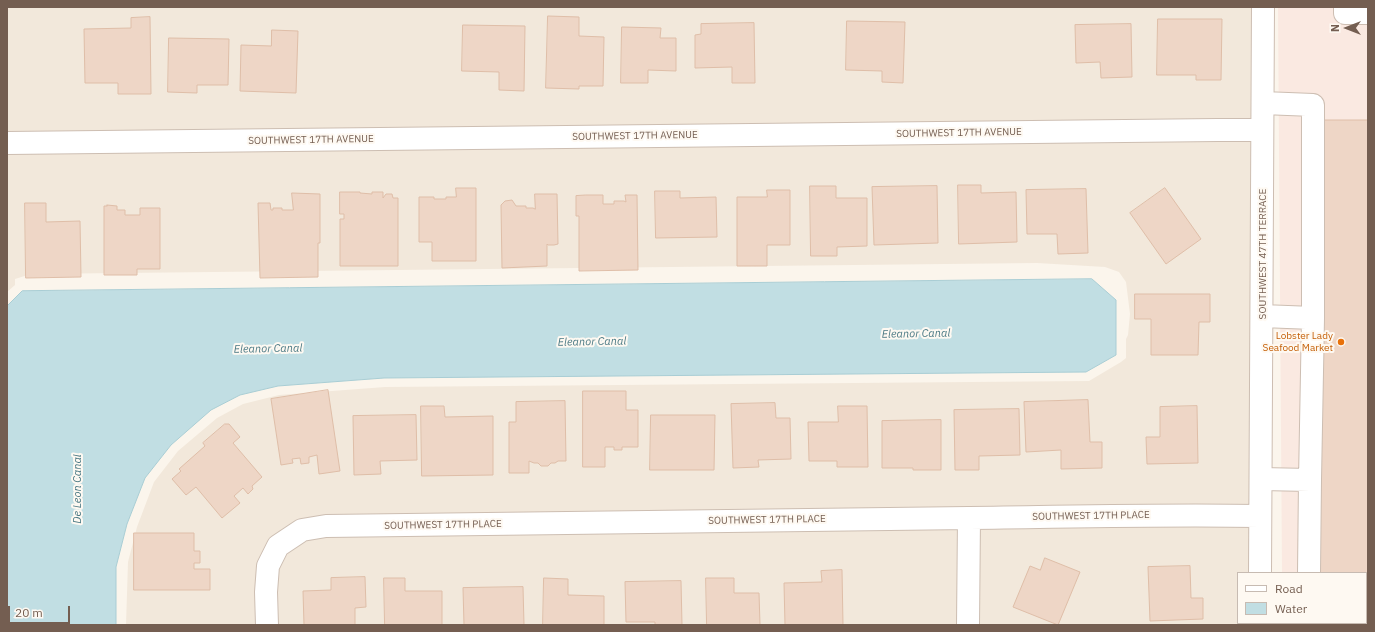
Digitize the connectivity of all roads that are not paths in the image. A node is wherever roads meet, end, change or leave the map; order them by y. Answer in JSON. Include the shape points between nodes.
{"nodes":[{"id":1,"x":1263,"y":7,"type":"edge"},
{"id":2,"x":1345,"y":10,"type":"edge"},
{"id":3,"x":1368,"y":13,"type":"edge"},
{"id":4,"x":1263,"y":103,"type":"junction"},
{"id":5,"x":1262,"y":130,"type":"junction"},
{"id":6,"x":7,"y":143,"type":"edge"},
{"id":7,"x":1262,"y":316,"type":"junction"},
{"id":8,"x":1313,"y":318,"type":"junction"},
{"id":9,"x":1261,"y":479,"type":"junction"},
{"id":10,"x":1310,"y":480,"type":"junction"},
{"id":11,"x":1260,"y":516,"type":"junction"},
{"id":12,"x":969,"y":518,"type":"junction"},
{"id":13,"x":1260,"y":572,"type":"edge"},
{"id":14,"x":1309,"y":572,"type":"edge"},
{"id":15,"x":267,"y":625,"type":"edge"},
{"id":16,"x":968,"y":625,"type":"edge"}],
"edges":[{"from":1,"to":4,"type":"street","name":"SOUTHWEST 47TH TERRACE"},
{"from":2,"to":3,"type":"street"},
{"from":4,"to":5,"type":"street","name":"SOUTHWEST 47TH TERRACE"},
{"from":4,"to":8,"type":"street","via":[[1313,105]]},
{"from":5,"to":6,"type":"street","name":"SOUTHWEST 17TH AVENUE"},
{"from":5,"to":7,"type":"street","name":"SOUTHWEST 47TH TERRACE"},
{"from":7,"to":8,"type":"street"},
{"from":7,"to":9,"type":"street","name":"SOUTHWEST 47TH TERRACE"},
{"from":8,"to":10,"type":"street"},
{"from":9,"to":10,"type":"street"},
{"from":9,"to":11,"type":"street","name":"SOUTHWEST 47TH TERRACE"},
{"from":10,"to":14,"type":"street"},
{"from":11,"to":12,"type":"street","name":"SOUTHWEST 17TH PLACE"},
{"from":11,"to":13,"type":"street","name":"SOUTHWEST 47TH TERRACE"},
{"from":12,"to":15,"type":"street","name":"SOUTHWEST 17TH PLACE","via":[[326,526],[302,530],[278,546],[268,566]]},
{"from":12,"to":16,"type":"street"}]}
